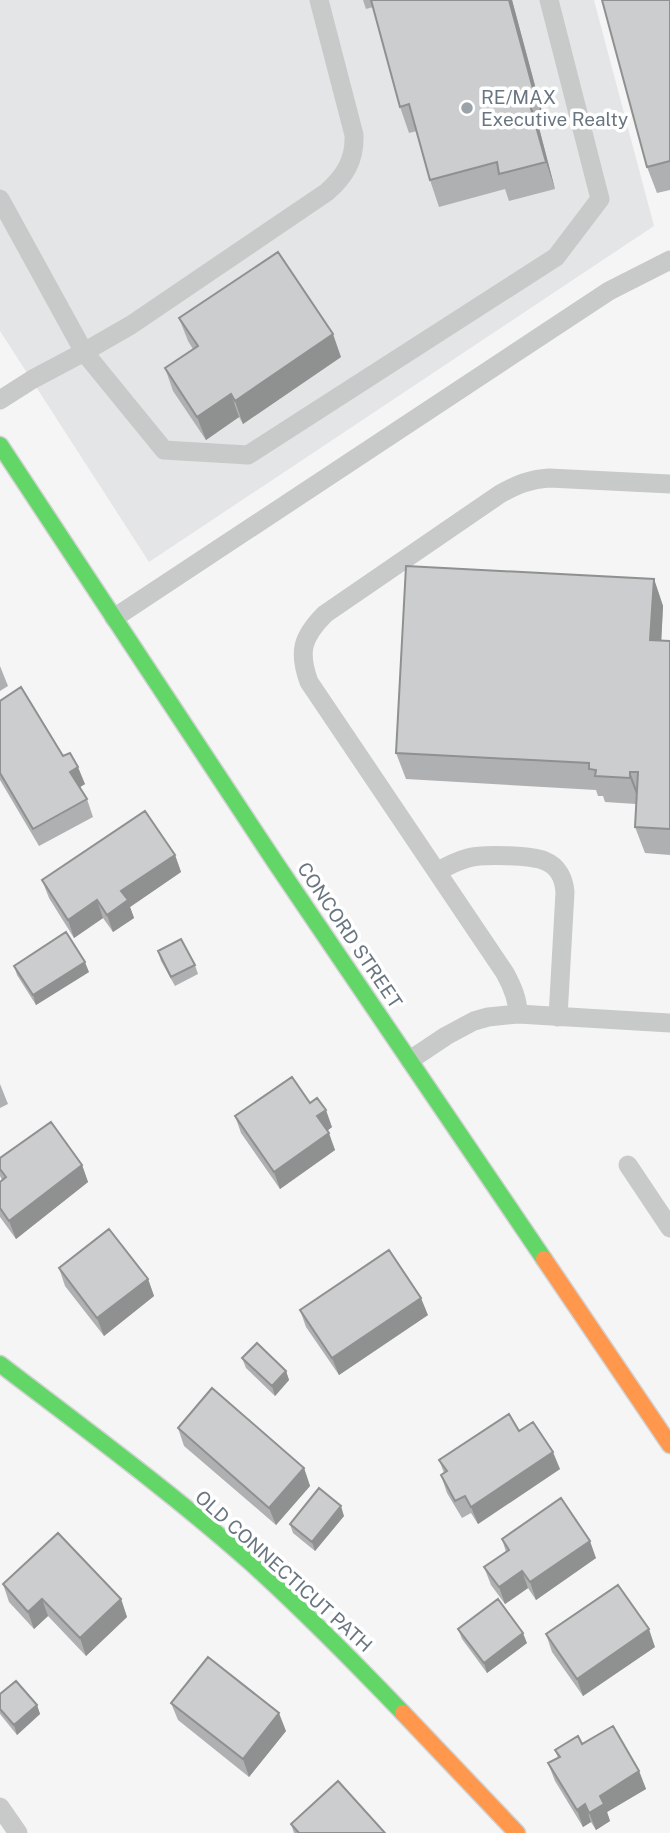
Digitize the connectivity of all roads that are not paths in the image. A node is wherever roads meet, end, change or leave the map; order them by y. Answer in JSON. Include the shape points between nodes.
{"nodes":[{"id":1,"x":319,"y":0,"type":"edge"},
{"id":2,"x":550,"y":0,"type":"edge"},
{"id":3,"x":0,"y":199,"type":"edge"},
{"id":4,"x":670,"y":260,"type":"edge"},
{"id":5,"x":85,"y":352,"type":"junction"},
{"id":6,"x":0,"y":400,"type":"edge"},
{"id":7,"x":0,"y":445,"type":"edge"},
{"id":8,"x":670,"y":484,"type":"edge"},
{"id":9,"x":114,"y":618,"type":"junction"},
{"id":10,"x":437,"y":872,"type":"junction"},
{"id":11,"x":518,"y":1014,"type":"junction"},
{"id":12,"x":558,"y":1017,"type":"junction"},
{"id":13,"x":670,"y":1023,"type":"edge"},
{"id":14,"x":410,"y":1060,"type":"junction"},
{"id":15,"x":628,"y":1165,"type":"dead end"},
{"id":16,"x":670,"y":1228,"type":"edge"},
{"id":17,"x":0,"y":1364,"type":"edge"},
{"id":18,"x":670,"y":1445,"type":"edge"},
{"id":19,"x":0,"y":1807,"type":"edge"},
{"id":20,"x":19,"y":1833,"type":"edge"},
{"id":21,"x":517,"y":1833,"type":"edge"}],
"edges":[{"from":1,"to":5,"type":"lane","via":[[354,135],[345,173],[327,192]]},
{"from":2,"to":5,"type":"lane","via":[[600,199],[556,257],[248,455],[164,450]]},
{"from":3,"to":5,"type":"lane"},
{"from":4,"to":9,"type":"lane","via":[[609,292]]},
{"from":5,"to":6,"type":"lane"},
{"from":7,"to":9,"type":"main road","name":"CONCORD STREET"},
{"from":8,"to":10,"type":"lane","via":[[549,478],[522,483],[335,607],[308,634],[303,659],[309,682]]},
{"from":9,"to":14,"type":"main road","name":"CONCORD STREET"},
{"from":10,"to":11,"type":"lane","via":[[505,972]]},
{"from":10,"to":12,"type":"lane","via":[[465,859],[488,856],[545,861],[561,875],[565,891]]},
{"from":11,"to":12,"type":"lane"},
{"from":11,"to":14,"type":"lane","via":[[474,1021]]},
{"from":12,"to":13,"type":"lane"},
{"from":14,"to":18,"type":"main road","name":"CONCORD STREET"},
{"from":15,"to":16,"type":"lane"},
{"from":17,"to":21,"type":"main road","name":"OLD CONNECTICUT PATH","via":[[145,1475],[297,1605]]},
{"from":19,"to":20,"type":"lane"}]}
